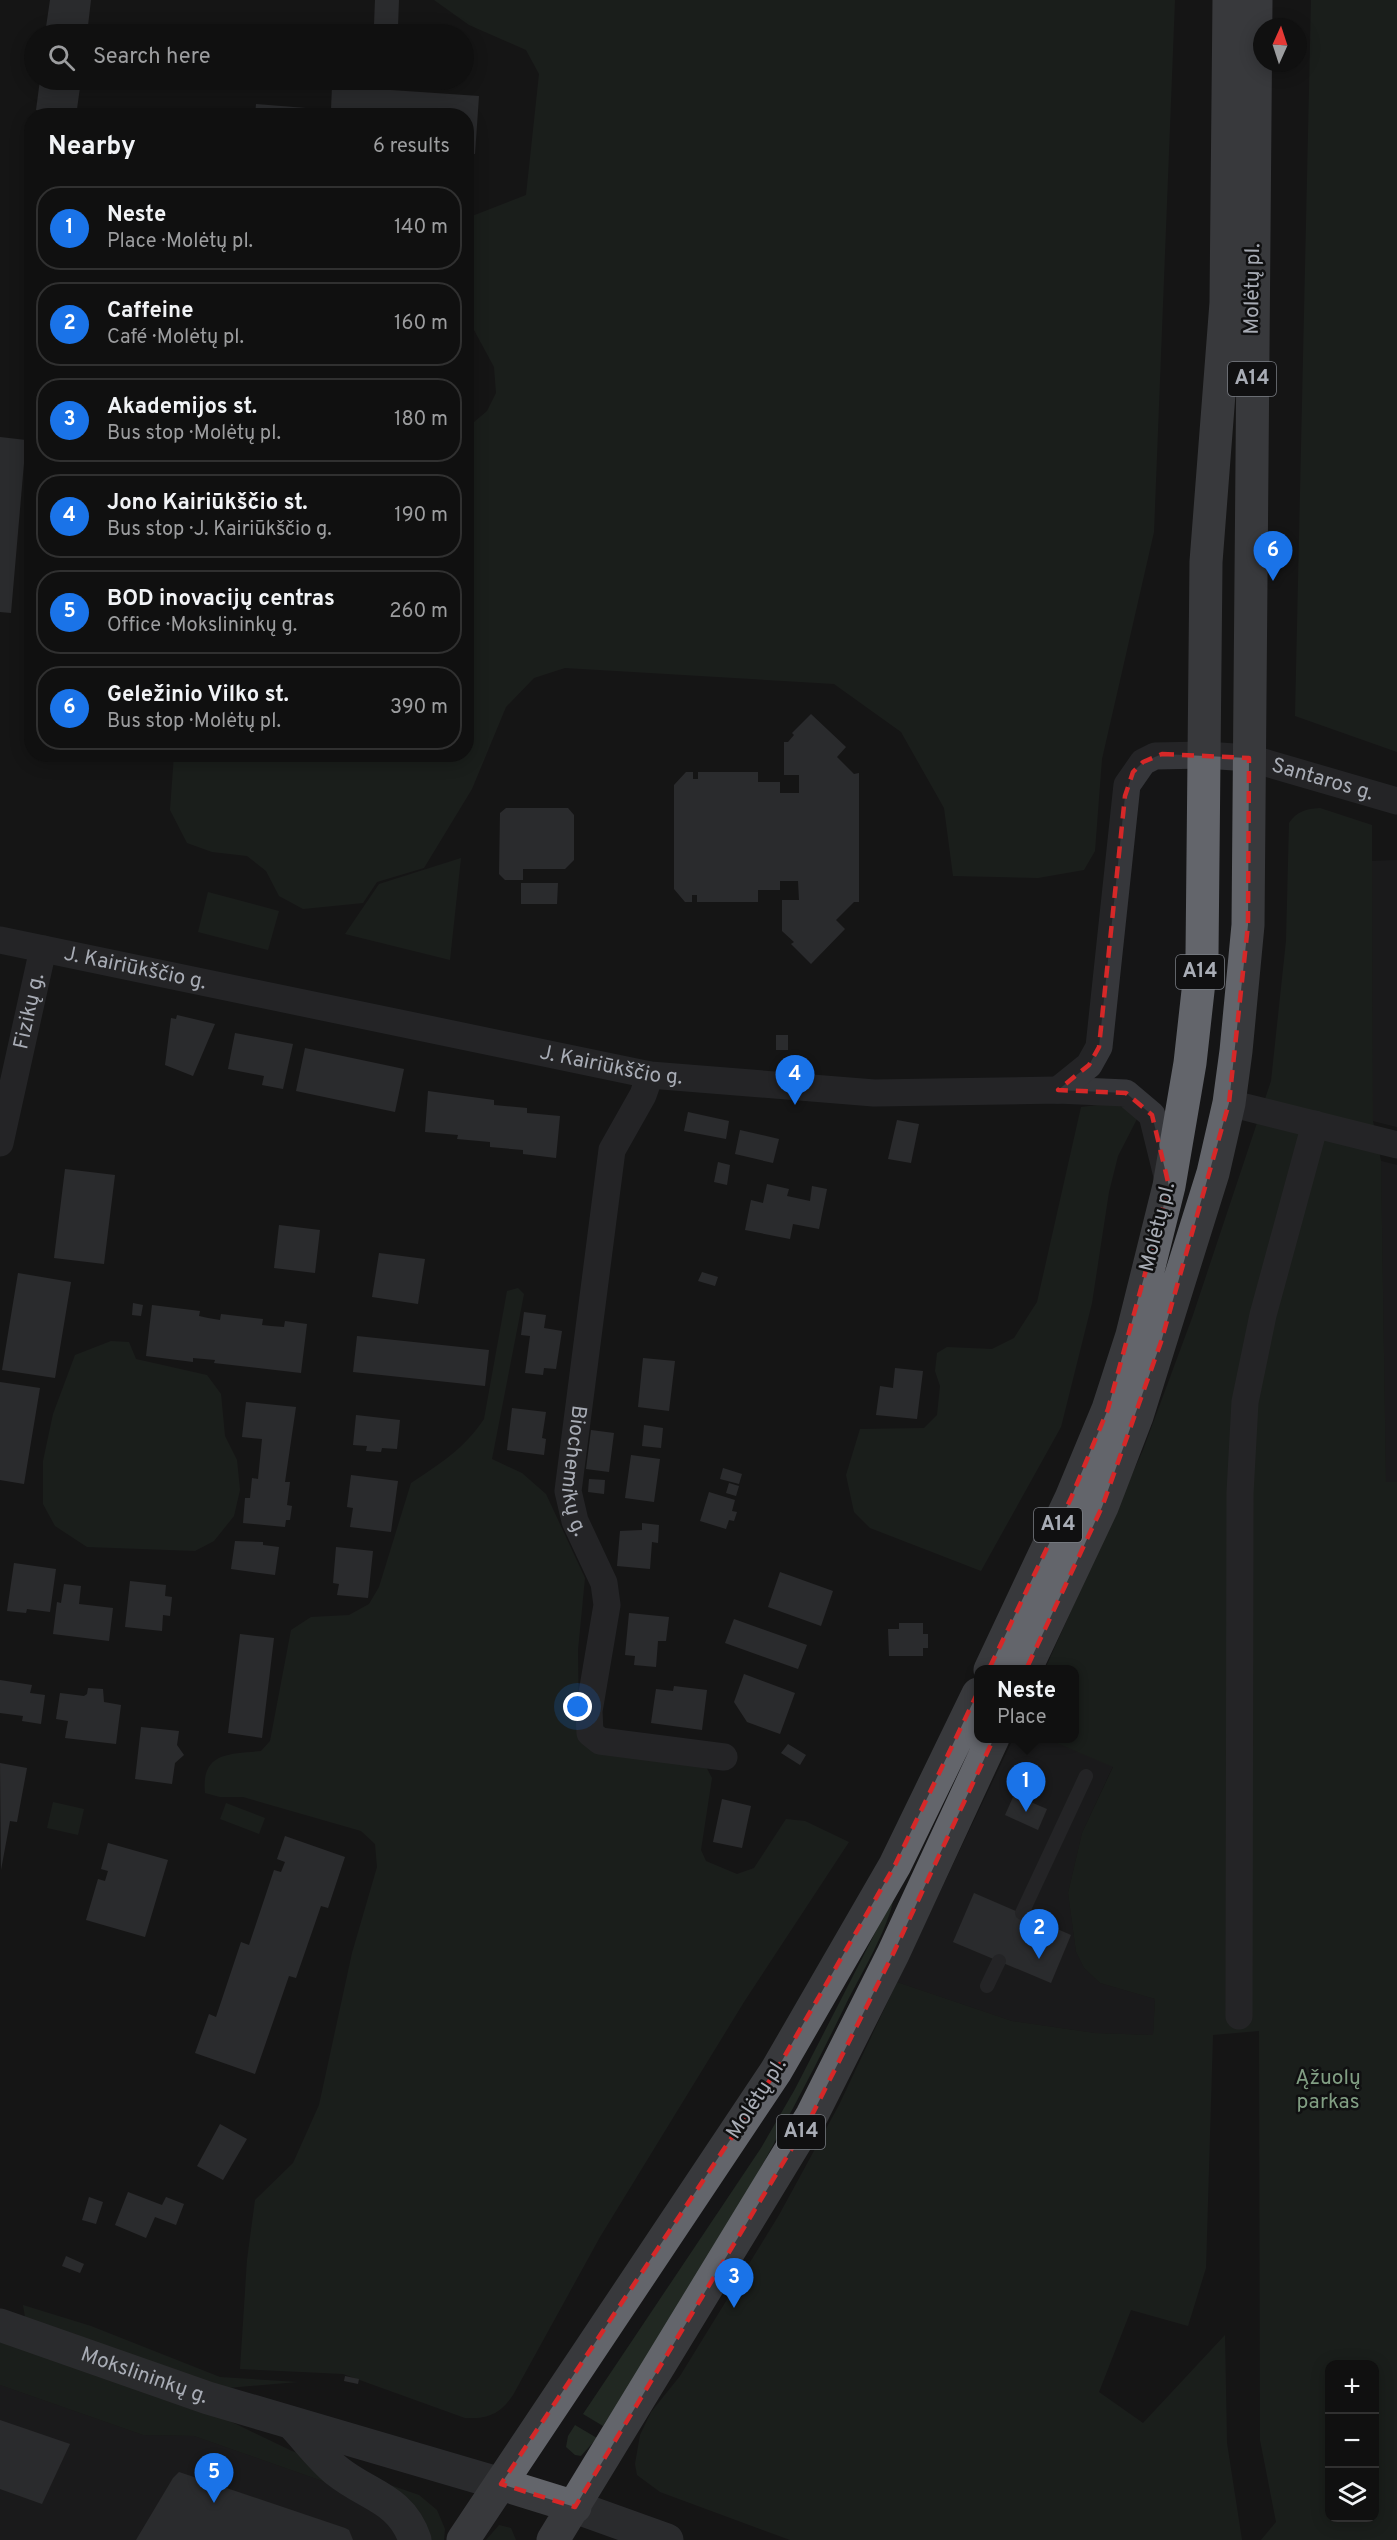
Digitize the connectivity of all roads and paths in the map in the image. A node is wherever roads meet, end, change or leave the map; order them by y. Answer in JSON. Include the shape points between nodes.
{"nodes":[{"id":1,"x":1229,"y":0,"type":"edge"},
{"id":2,"x":1256,"y":0,"type":"edge"},
{"id":3,"x":1205,"y":755,"type":"junction"},
{"id":4,"x":1248,"y":758,"type":"junction"},
{"id":5,"x":1397,"y":801,"type":"edge"},
{"id":6,"x":0,"y":940,"type":"edge"},
{"id":7,"x":43,"y":949,"type":"junction"},
{"id":8,"x":650,"y":1075,"type":"junction"},
{"id":9,"x":1058,"y":1090,"type":"junction"},
{"id":10,"x":1229,"y":1103,"type":"junction"},
{"id":11,"x":1315,"y":1124,"type":"junction"},
{"id":12,"x":0,"y":1143,"type":"edge"},
{"id":13,"x":1397,"y":1145,"type":"edge"},
{"id":14,"x":1169,"y":1186,"type":"junction"},
{"id":15,"x":992,"y":1665,"type":"edge"},
{"id":16,"x":1027,"y":1665,"type":"edge"},
{"id":17,"x":974,"y":1702,"type":"edge"},
{"id":18,"x":991,"y":1743,"type":"edge"},
{"id":19,"x":724,"y":1757,"type":"dead end"},
{"id":20,"x":1086,"y":1776,"type":"dead end"},
{"id":21,"x":1022,"y":1913,"type":"dead end"},
{"id":22,"x":999,"y":1961,"type":"dead end"},
{"id":23,"x":987,"y":1986,"type":"dead end"},
{"id":24,"x":1239,"y":2016,"type":"dead end"},
{"id":25,"x":0,"y":2325,"type":"edge"},
{"id":26,"x":291,"y":2422,"type":"junction"},
{"id":27,"x":501,"y":2484,"type":"junction"},
{"id":28,"x":575,"y":2507,"type":"junction"},
{"id":29,"x":415,"y":2540,"type":"edge"},
{"id":30,"x":463,"y":2540,"type":"edge"},
{"id":31,"x":553,"y":2540,"type":"edge"},
{"id":32,"x":667,"y":2540,"type":"edge"}],
"edges":[{"from":1,"to":3,"type":"highway","name":"Molėtų pl.","number":"A14","via":[[1226,303],[1206,562]]},
{"from":2,"to":4,"type":"highway","name":"Molėtų pl.","number":"A14"},
{"from":3,"to":4,"type":"street"},
{"from":3,"to":9,"type":"street","via":[[1155,756],[1143,762],[1127,784],[1099,1047],[1089,1065]]},
{"from":3,"to":14,"type":"highway","name":"Molėtų pl.","number":"A14","via":[[1198,1006]]},
{"from":4,"to":5,"type":"street","name":"Santaros g."},
{"from":4,"to":10,"type":"highway","name":"Molėtų pl.","number":"A14","via":[[1248,926]]},
{"from":6,"to":7,"type":"street","name":"J. Kairiūkščio g."},
{"from":7,"to":8,"type":"street","name":"J. Kairiūkščio g."},
{"from":7,"to":12,"type":"street","name":"Fizikų g."},
{"from":8,"to":9,"type":"street","name":"J. Kairiūkščio g.","via":[[874,1093]]},
{"from":8,"to":19,"type":"street","name":"Biochemikų g.","via":[[612,1150],[568,1491],[575,1521],[604,1583],[607,1605],[589,1711],[590,1733],[600,1741]]},
{"from":9,"to":14,"type":"street","name":"J. Kairiūkščio g.","via":[[1109,1090],[1126,1093],[1140,1103],[1152,1115]]},
{"from":10,"to":11,"type":"street"},
{"from":10,"to":16,"type":"highway","name":"Molėtų pl.","number":"A14","via":[[1213,1173],[1137,1416],[1102,1507]]},
{"from":11,"to":13,"type":"street"},
{"from":11,"to":24,"type":"street","via":[[1263,1315],[1245,1402],[1240,1493]]},
{"from":14,"to":15,"type":"highway","name":"Molėtų pl.","number":"A14","via":[[1132,1335],[1108,1409]]},
{"from":17,"to":27,"type":"highway","name":"Molėtų pl.","number":"A14","via":[[895,1865],[776,2071]]},
{"from":18,"to":28,"type":"highway","number":"A14","via":[[893,1954],[812,2115]]},
{"from":20,"to":21,"type":"lane"},
{"from":22,"to":23,"type":"lane"},
{"from":25,"to":26,"type":"street","name":"Mokslininkų g.","via":[[208,2398]]},
{"from":26,"to":27,"type":"street","name":"Mokslininkų g."},
{"from":26,"to":29,"type":"street","via":[[337,2471],[399,2510]]},
{"from":27,"to":28,"type":"highway"},
{"from":27,"to":30,"type":"highway","number":"A14"},
{"from":28,"to":31,"type":"highway","number":"A14"},
{"from":28,"to":32,"type":"street"}]}
